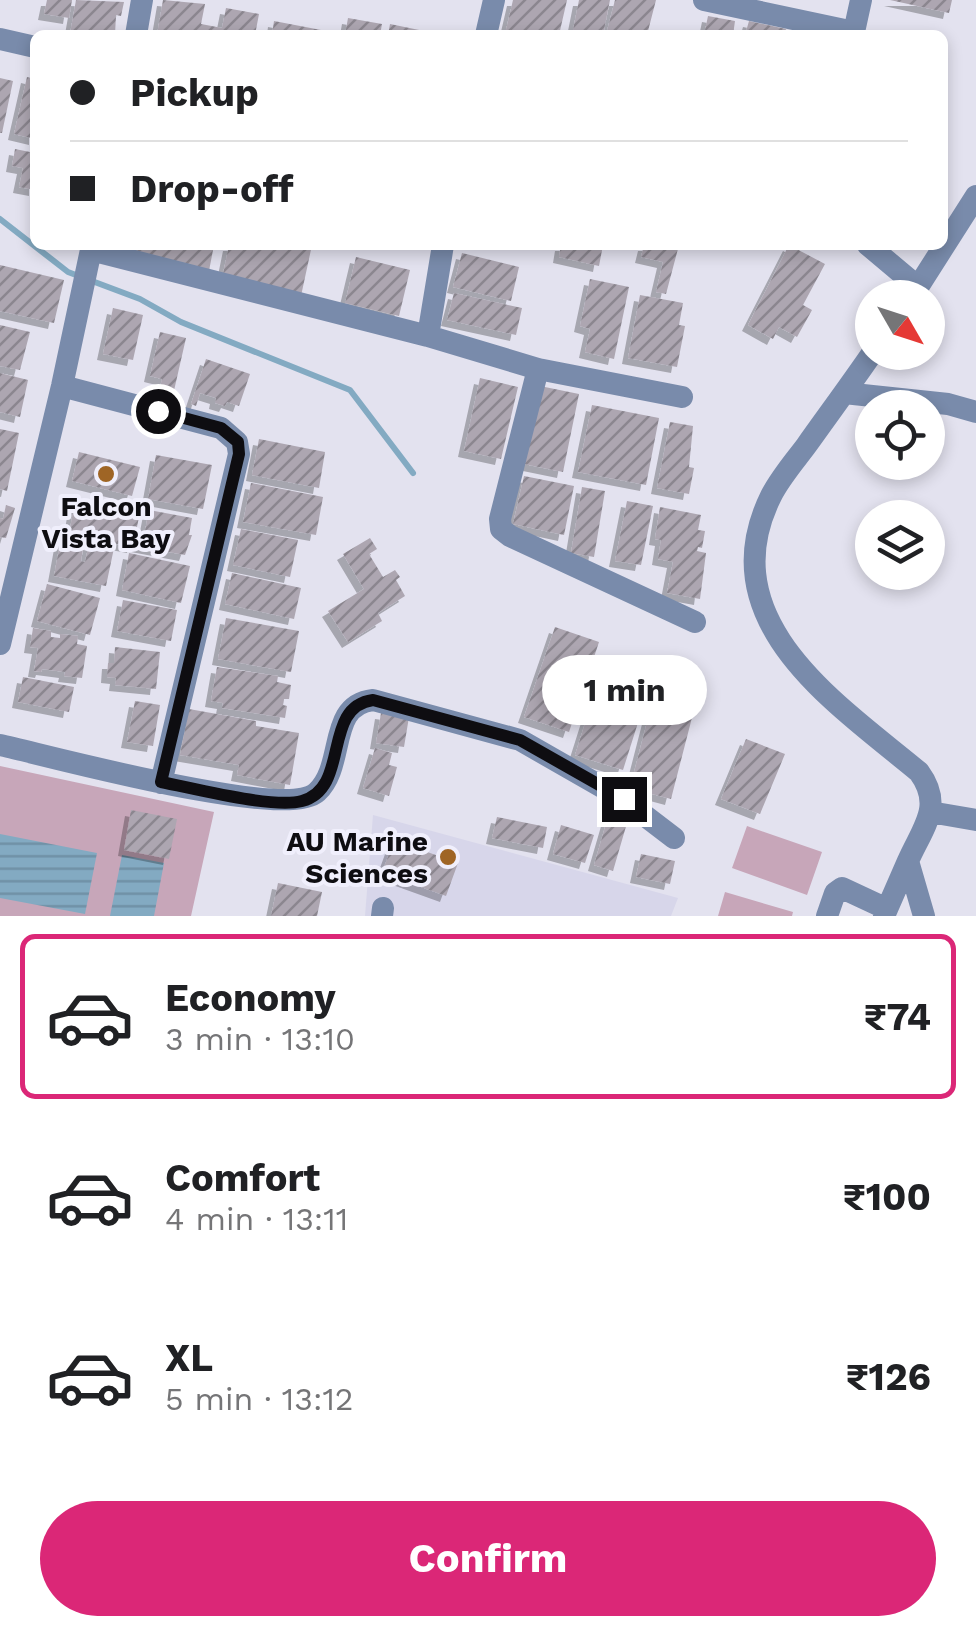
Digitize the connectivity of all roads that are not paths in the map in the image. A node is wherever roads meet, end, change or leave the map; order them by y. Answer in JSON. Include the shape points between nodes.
{"nodes":[{"id":1,"x":142,"y":0,"type":"edge"},
{"id":2,"x":494,"y":0,"type":"edge"},
{"id":3,"x":704,"y":0,"type":"edge"},
{"id":4,"x":861,"y":0,"type":"edge"},
{"id":5,"x":137,"y":30,"type":"edge"},
{"id":6,"x":487,"y":30,"type":"edge"},
{"id":7,"x":845,"y":30,"type":"edge"},
{"id":8,"x":854,"y":30,"type":"edge"},
{"id":9,"x":0,"y":39,"type":"edge"},
{"id":10,"x":30,"y":46,"type":"edge"},
{"id":11,"x":976,"y":196,"type":"edge"},
{"id":12,"x":948,"y":239,"type":"edge"},
{"id":13,"x":442,"y":250,"type":"edge"},
{"id":14,"x":873,"y":250,"type":"edge"},
{"id":15,"x":941,"y":250,"type":"edge"},
{"id":16,"x":89,"y":262,"type":"edge"},
{"id":17,"x":902,"y":280,"type":"edge"},
{"id":18,"x":922,"y":280,"type":"edge"},
{"id":19,"x":428,"y":336,"type":"junction"},
{"id":20,"x":538,"y":369,"type":"junction"},
{"id":21,"x":860,"y":370,"type":"edge"},
{"id":22,"x":62,"y":386,"type":"junction"},
{"id":23,"x":844,"y":392,"type":"junction"},
{"id":24,"x":682,"y":398,"type":"dead end"},
{"id":25,"x":976,"y":412,"type":"edge"},
{"id":26,"x":695,"y":622,"type":"dead end"},
{"id":27,"x":0,"y":644,"type":"edge"},
{"id":28,"x":0,"y":745,"type":"edge"},
{"id":29,"x":161,"y":782,"type":"junction"},
{"id":30,"x":927,"y":818,"type":"junction"},
{"id":31,"x":976,"y":820,"type":"edge"},
{"id":32,"x":674,"y":838,"type":"dead end"},
{"id":33,"x":908,"y":862,"type":"junction"},
{"id":34,"x":885,"y":912,"type":"edge"},
{"id":35,"x":827,"y":916,"type":"edge"},
{"id":36,"x":924,"y":916,"type":"edge"}],
"edges":[{"from":1,"to":5,"type":"street"},
{"from":2,"to":6,"type":"street"},
{"from":3,"to":7,"type":"street"},
{"from":4,"to":8,"type":"street"},
{"from":9,"to":10,"type":"street"},
{"from":11,"to":12,"type":"street"},
{"from":13,"to":19,"type":"street"},
{"from":14,"to":17,"type":"street"},
{"from":15,"to":18,"type":"street"},
{"from":16,"to":19,"type":"street"},
{"from":16,"to":22,"type":"street"},
{"from":19,"to":20,"type":"street"},
{"from":20,"to":24,"type":"street"},
{"from":20,"to":26,"type":"street","via":[[502,529]]},
{"from":21,"to":23,"type":"street"},
{"from":22,"to":27,"type":"street"},
{"from":22,"to":29,"type":"street","via":[[221,428],[238,442]]},
{"from":23,"to":25,"type":"street"},
{"from":23,"to":30,"type":"street","via":[[773,491],[760,518],[755,575],[775,635],[794,663],[930,787]]},
{"from":28,"to":29,"type":"street"},
{"from":29,"to":32,"type":"street","via":[[302,801],[328,778],[347,711],[373,700],[520,740],[624,799]]},
{"from":30,"to":31,"type":"street"},
{"from":30,"to":33,"type":"street"},
{"from":33,"to":34,"type":"street"},
{"from":33,"to":36,"type":"street"},
{"from":34,"to":35,"type":"street","via":[[842,888]]}]}
